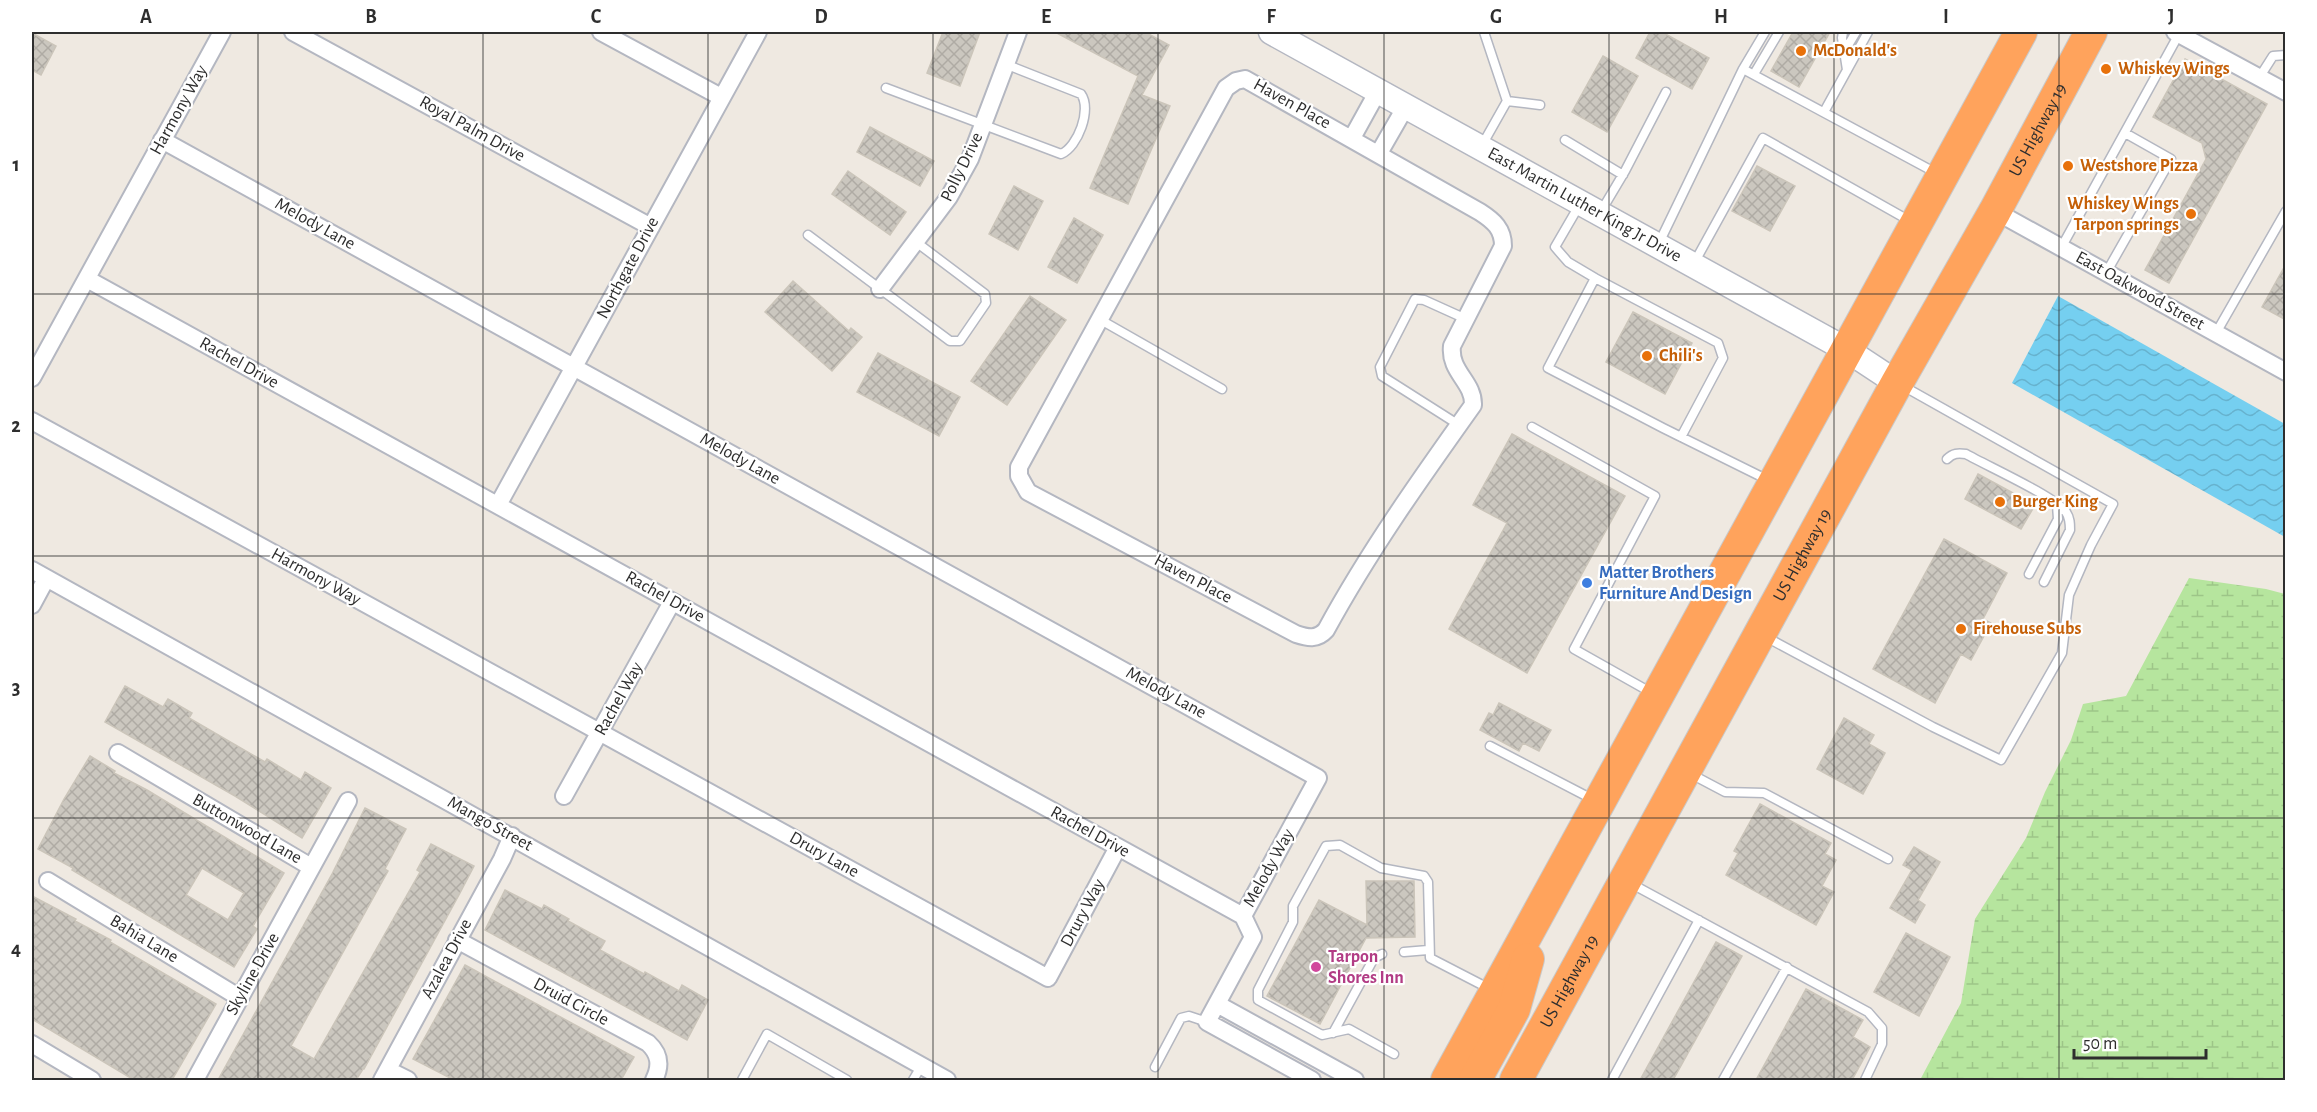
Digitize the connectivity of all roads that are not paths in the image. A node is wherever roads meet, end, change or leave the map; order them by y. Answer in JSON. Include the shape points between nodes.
{"nodes":[{"id":1,"x":222,"y":32,"type":"edge"},
{"id":2,"x":293,"y":32,"type":"edge"},
{"id":3,"x":601,"y":32,"type":"edge"},
{"id":4,"x":758,"y":32,"type":"edge"},
{"id":5,"x":1018,"y":32,"type":"edge"},
{"id":6,"x":1271,"y":32,"type":"edge"},
{"id":7,"x":1484,"y":32,"type":"edge"},
{"id":8,"x":1765,"y":32,"type":"edge"},
{"id":9,"x":1779,"y":32,"type":"edge"},
{"id":10,"x":1843,"y":32,"type":"edge"},
{"id":11,"x":1856,"y":32,"type":"edge"},
{"id":12,"x":1868,"y":32,"type":"edge"},
{"id":13,"x":2021,"y":32,"type":"edge"},
{"id":14,"x":2072,"y":32,"type":"edge"},
{"id":15,"x":2091,"y":32,"type":"edge"},
{"id":16,"x":2177,"y":33,"type":"edge"},
{"id":17,"x":1844,"y":53,"type":"junction"},
{"id":18,"x":2286,"y":56,"type":"edge"},
{"id":19,"x":1004,"y":64,"type":"junction"},
{"id":20,"x":1743,"y":69,"type":"junction"},
{"id":21,"x":1847,"y":70,"type":"junction"},
{"id":22,"x":1754,"y":74,"type":"junction"},
{"id":23,"x":2259,"y":78,"type":"junction"},
{"id":24,"x":886,"y":88,"type":"dead end"},
{"id":25,"x":1378,"y":91,"type":"junction"},
{"id":26,"x":2286,"y":92,"type":"edge"},
{"id":27,"x":1666,"y":93,"type":"dead end"},
{"id":28,"x":722,"y":97,"type":"junction"},
{"id":29,"x":2055,"y":99,"type":"junction"},
{"id":30,"x":1507,"y":101,"type":"junction"},
{"id":31,"x":1540,"y":105,"type":"dead end"},
{"id":32,"x":1406,"y":106,"type":"junction"},
{"id":33,"x":1824,"y":112,"type":"junction"},
{"id":34,"x":982,"y":124,"type":"junction"},
{"id":35,"x":2125,"y":133,"type":"junction"},
{"id":36,"x":1352,"y":138,"type":"junction"},
{"id":37,"x":162,"y":140,"type":"junction"},
{"id":38,"x":1565,"y":140,"type":"dead end"},
{"id":39,"x":1481,"y":148,"type":"junction"},
{"id":40,"x":1379,"y":153,"type":"junction"},
{"id":41,"x":1623,"y":175,"type":"junction"},
{"id":42,"x":1943,"y":177,"type":"junction"},
{"id":43,"x":1590,"y":208,"type":"junction"},
{"id":44,"x":1995,"y":211,"type":"junction"},
{"id":45,"x":2286,"y":211,"type":"edge"},
{"id":46,"x":1916,"y":224,"type":"junction"},
{"id":47,"x":651,"y":227,"type":"junction"},
{"id":48,"x":808,"y":235,"type":"dead end"},
{"id":49,"x":916,"y":242,"type":"junction"},
{"id":50,"x":1658,"y":246,"type":"junction"},
{"id":51,"x":2061,"y":248,"type":"junction"},
{"id":52,"x":1693,"y":265,"type":"junction"},
{"id":53,"x":2106,"y":273,"type":"junction"},
{"id":54,"x":1595,"y":278,"type":"junction"},
{"id":55,"x":87,"y":279,"type":"junction"},
{"id":56,"x":880,"y":289,"type":"junction"},
{"id":57,"x":1098,"y":319,"type":"junction"},
{"id":58,"x":1466,"y":319,"type":"junction"},
{"id":59,"x":2216,"y":333,"type":"junction"},
{"id":60,"x":1847,"y":350,"type":"junction"},
{"id":61,"x":575,"y":367,"type":"junction"},
{"id":62,"x":2286,"y":372,"type":"edge"},
{"id":63,"x":32,"y":378,"type":"edge"},
{"id":64,"x":1897,"y":383,"type":"junction"},
{"id":65,"x":1222,"y":389,"type":"dead end"},
{"id":66,"x":32,"y":421,"type":"edge"},
{"id":67,"x":1459,"y":425,"type":"junction"},
{"id":68,"x":1532,"y":427,"type":"dead end"},
{"id":69,"x":1681,"y":437,"type":"junction"},
{"id":70,"x":1947,"y":459,"type":"dead end"},
{"id":71,"x":1774,"y":483,"type":"junction"},
{"id":72,"x":498,"y":505,"type":"junction"},
{"id":73,"x":2057,"y":505,"type":"junction"},
{"id":74,"x":2029,"y":573,"type":"dead end"},
{"id":75,"x":39,"y":574,"type":"edge"},
{"id":76,"x":2044,"y":582,"type":"dead end"},
{"id":77,"x":672,"y":602,"type":"junction"},
{"id":78,"x":32,"y":605,"type":"edge"},
{"id":79,"x":1761,"y":635,"type":"junction"},
{"id":80,"x":1658,"y":696,"type":"junction"},
{"id":81,"x":601,"y":732,"type":"junction"},
{"id":82,"x":1490,"y":746,"type":"dead end"},
{"id":83,"x":118,"y":753,"type":"dead end"},
{"id":84,"x":1686,"y":771,"type":"junction"},
{"id":85,"x":1318,"y":778,"type":"joint"},
{"id":86,"x":564,"y":796,"type":"dead end"},
{"id":87,"x":348,"y":801,"type":"dead end"},
{"id":88,"x":1599,"y":803,"type":"junction"},
{"id":89,"x":512,"y":836,"type":"junction"},
{"id":90,"x":1118,"y":847,"type":"junction"},
{"id":91,"x":1888,"y":859,"type":"dead end"},
{"id":92,"x":311,"y":867,"type":"junction"},
{"id":93,"x":48,"y":881,"type":"dead end"},
{"id":94,"x":1627,"y":881,"type":"junction"},
{"id":95,"x":1543,"y":906,"type":"junction"},
{"id":96,"x":1243,"y":916,"type":"junction"},
{"id":97,"x":1700,"y":920,"type":"junction"},
{"id":98,"x":457,"y":940,"type":"junction"},
{"id":99,"x":1428,"y":950,"type":"junction"},
{"id":100,"x":1404,"y":952,"type":"dead end"},
{"id":101,"x":1382,"y":954,"type":"dead end"},
{"id":102,"x":1787,"y":967,"type":"junction"},
{"id":103,"x":1048,"y":978,"type":"joint"},
{"id":104,"x":1495,"y":992,"type":"junction"},
{"id":105,"x":240,"y":998,"type":"junction"},
{"id":106,"x":1217,"y":1004,"type":"junction"},
{"id":107,"x":1207,"y":1022,"type":"junction"},
{"id":108,"x":1333,"y":1033,"type":"junction"},
{"id":109,"x":32,"y":1044,"type":"edge"},
{"id":110,"x":1394,"y":1054,"type":"dead end"},
{"id":111,"x":922,"y":1065,"type":"junction"},
{"id":112,"x":1155,"y":1067,"type":"dead end"},
{"id":113,"x":385,"y":1075,"type":"edge"},
{"id":114,"x":92,"y":1080,"type":"edge"},
{"id":115,"x":195,"y":1080,"type":"edge"},
{"id":116,"x":408,"y":1080,"type":"edge"},
{"id":117,"x":654,"y":1080,"type":"edge"},
{"id":118,"x":741,"y":1080,"type":"edge"},
{"id":119,"x":847,"y":1080,"type":"edge"},
{"id":120,"x":913,"y":1080,"type":"edge"},
{"id":121,"x":947,"y":1080,"type":"edge"},
{"id":122,"x":1312,"y":1080,"type":"edge"},
{"id":123,"x":1355,"y":1080,"type":"edge"},
{"id":124,"x":1447,"y":1080,"type":"edge"},
{"id":125,"x":1475,"y":1080,"type":"edge"},
{"id":126,"x":1516,"y":1080,"type":"edge"},
{"id":127,"x":1612,"y":1080,"type":"edge"},
{"id":128,"x":1723,"y":1080,"type":"edge"},
{"id":129,"x":1865,"y":1080,"type":"edge"}],
"edges":[{"from":1,"to":37,"type":"street","name":"Harmony Way"},
{"from":2,"to":47,"type":"street","name":"Royal Palm Drive"},
{"from":3,"to":28,"type":"street"},
{"from":4,"to":28,"type":"street","name":"Northgate Drive"},
{"from":5,"to":19,"type":"street","name":"Polly Drive"},
{"from":6,"to":25,"type":"street","name":"East Martin Luther King Jr Drive"},
{"from":7,"to":30,"type":"lane"},
{"from":8,"to":20,"type":"lane"},
{"from":9,"to":22,"type":"lane"},
{"from":10,"to":17,"type":"lane"},
{"from":11,"to":17,"type":"lane"},
{"from":12,"to":21,"type":"lane"},
{"from":13,"to":42,"type":"highway"},
{"from":14,"to":29,"type":"highway"},
{"from":15,"to":29,"type":"highway","name":"US Highway 19"},
{"from":16,"to":23,"type":"street"},
{"from":16,"to":35,"type":"lane"},
{"from":17,"to":21,"type":"lane"},
{"from":18,"to":23,"type":"lane","via":[[2273,56]]},
{"from":19,"to":34,"type":"street","name":"Polly Drive"},
{"from":19,"to":34,"type":"lane","via":[[1081,93],[1087,110],[1074,144],[1061,153]]},
{"from":20,"to":22,"type":"lane"},
{"from":20,"to":50,"type":"lane"},
{"from":21,"to":33,"type":"lane"},
{"from":22,"to":33,"type":"lane"},
{"from":23,"to":26,"type":"street"},
{"from":24,"to":34,"type":"lane"},
{"from":25,"to":32,"type":"street","name":"East Martin Luther King Jr Drive"},
{"from":25,"to":36,"type":"street"},
{"from":27,"to":41,"type":"lane"},
{"from":28,"to":47,"type":"street","name":"Northgate Drive"},
{"from":29,"to":44,"type":"highway","name":"US Highway 19"},
{"from":30,"to":31,"type":"lane"},
{"from":30,"to":39,"type":"lane"},
{"from":32,"to":39,"type":"street","name":"East Martin Luther King Jr Drive"},
{"from":32,"to":40,"type":"street"},
{"from":33,"to":42,"type":"lane"},
{"from":34,"to":49,"type":"street","name":"Polly Drive","via":[[970,159],[949,197]]},
{"from":35,"to":51,"type":"lane"},
{"from":35,"to":53,"type":"lane","via":[[2171,159]]},
{"from":36,"to":40,"type":"street","name":"Haven Place"},
{"from":36,"to":57,"type":"street","name":"Haven Place","via":[[1254,82],[1245,79],[1226,88]]},
{"from":37,"to":55,"type":"street","name":"Harmony Way"},
{"from":37,"to":61,"type":"street","name":"Melody Lane"},
{"from":38,"to":41,"type":"lane"},
{"from":39,"to":43,"type":"street","name":"East Martin Luther King Jr Drive"},
{"from":40,"to":58,"type":"street","name":"Haven Place","via":[[1488,217],[1502,233],[1503,246]]},
{"from":41,"to":43,"type":"lane"},
{"from":42,"to":46,"type":"highway"},
{"from":43,"to":50,"type":"street","name":"East Martin Luther King Jr Drive"},
{"from":43,"to":54,"type":"lane","via":[[1555,247],[1568,262]]},
{"from":44,"to":51,"type":"street","name":"East Oakwood Street"},
{"from":44,"to":64,"type":"highway","name":"US Highway 19"},
{"from":45,"to":59,"type":"lane"},
{"from":46,"to":52,"type":"lane","via":[[1763,138]]},
{"from":46,"to":60,"type":"highway"},
{"from":47,"to":61,"type":"street","name":"Northgate Drive"},
{"from":48,"to":56,"type":"lane"},
{"from":49,"to":56,"type":"street","name":"Polly Drive"},
{"from":49,"to":56,"type":"lane","via":[[985,294],[986,303],[960,341],[950,341]]},
{"from":50,"to":52,"type":"street","name":"East Martin Luther King Jr Drive"},
{"from":51,"to":53,"type":"street","name":"East Oakwood Street"},
{"from":52,"to":60,"type":"street","name":"East Martin Luther King Jr Drive"},
{"from":53,"to":59,"type":"street","name":"East Oakwood Street"},
{"from":54,"to":69,"type":"lane","via":[[1718,343],[1723,358]]},
{"from":54,"to":69,"type":"lane","via":[[1548,368]]},
{"from":55,"to":63,"type":"street","name":"Harmony Way"},
{"from":55,"to":72,"type":"street","name":"Rachel Drive"},
{"from":57,"to":65,"type":"lane"},
{"from":57,"to":67,"type":"street","name":"Haven Place","via":[[1019,466],[1019,476],[1028,492],[1306,637],[1320,636],[1326,630],[1361,568]]},
{"from":58,"to":67,"type":"street","name":"Haven Place","via":[[1451,356],[1473,396],[1473,405]]},
{"from":58,"to":67,"type":"lane","via":[[1415,299],[1380,367],[1382,376]]},
{"from":59,"to":62,"type":"street","name":"East Oakwood Street"},
{"from":60,"to":64,"type":"street","name":"East Martin Luther King Jr Drive"},
{"from":60,"to":71,"type":"highway"},
{"from":61,"to":72,"type":"street","name":"Northgate Drive"},
{"from":61,"to":85,"type":"street","name":"Melody Lane"},
{"from":64,"to":79,"type":"highway","name":"US Highway 19"},
{"from":64,"to":79,"type":"lane","via":[[2113,504],[2069,596],[2062,653],[2001,760]]},
{"from":66,"to":81,"type":"street","name":"Harmony Way"},
{"from":68,"to":80,"type":"lane","via":[[1655,496],[1574,649]]},
{"from":69,"to":71,"type":"lane"},
{"from":70,"to":73,"type":"lane","via":[[1958,453],[1966,454]]},
{"from":71,"to":80,"type":"highway"},
{"from":72,"to":77,"type":"street","name":"Rachel Drive"},
{"from":73,"to":74,"type":"lane","via":[[2058,519]]},
{"from":73,"to":76,"type":"lane","via":[[2066,512],[2070,530]]},
{"from":75,"to":78,"type":"street"},
{"from":75,"to":89,"type":"street","name":"Mango Street"},
{"from":77,"to":81,"type":"street","name":"Rachel Way"},
{"from":77,"to":90,"type":"street","name":"Rachel Drive"},
{"from":79,"to":84,"type":"highway","name":"US Highway 19"},
{"from":80,"to":88,"type":"highway"},
{"from":81,"to":86,"type":"street","name":"Rachel Way"},
{"from":81,"to":103,"type":"street","name":"Drury Lane"},
{"from":82,"to":88,"type":"lane"},
{"from":83,"to":92,"type":"street","name":"Buttonwood Lane"},
{"from":84,"to":91,"type":"lane","via":[[1725,792],[1764,793]]},
{"from":84,"to":94,"type":"highway","name":"US Highway 19"},
{"from":85,"to":96,"type":"street","name":"Melody Way"},
{"from":87,"to":92,"type":"street","name":"Buttonwood Lane"},
{"from":88,"to":95,"type":"highway"},
{"from":89,"to":98,"type":"street","name":"Azalea Drive"},
{"from":89,"to":111,"type":"street","name":"Mango Street"},
{"from":90,"to":96,"type":"street","name":"Rachel Drive"},
{"from":90,"to":103,"type":"street","name":"Drury Way"},
{"from":92,"to":105,"type":"street","name":"Skyline Drive"},
{"from":93,"to":105,"type":"street","name":"Bahia Lane"},
{"from":94,"to":97,"type":"lane"},
{"from":94,"to":126,"type":"highway","name":"US Highway 19"},
{"from":95,"to":104,"type":"highway"},
{"from":95,"to":125,"type":"highway","via":[[1514,1009]]},
{"from":96,"to":106,"type":"street","name":"Melody Way","via":[[1253,937]]},
{"from":97,"to":102,"type":"lane"},
{"from":97,"to":127,"type":"lane"},
{"from":98,"to":113,"type":"street","name":"Azalea Drive"},
{"from":98,"to":117,"type":"street","name":"Druid Circle","via":[[648,1043],[659,1059]]},
{"from":99,"to":100,"type":"lane"},
{"from":99,"to":104,"type":"lane","via":[[1430,958]]},
{"from":99,"to":108,"type":"lane","via":[[1428,882],[1424,876],[1381,868],[1340,845],[1326,846],[1293,906],[1293,922],[1258,990],[1258,1000],[1322,1035]]},
{"from":101,"to":108,"type":"lane","via":[[1374,958]]},
{"from":102,"to":128,"type":"lane"},
{"from":102,"to":129,"type":"lane","via":[[1868,1012],[1882,1028],[1882,1044]]},
{"from":104,"to":124,"type":"highway"},
{"from":105,"to":115,"type":"street","name":"Skyline Drive"},
{"from":106,"to":107,"type":"street","name":"Melody Way"},
{"from":106,"to":123,"type":"street"},
{"from":107,"to":112,"type":"lane","via":[[1189,1016],[1181,1018]]},
{"from":107,"to":122,"type":"street"},
{"from":108,"to":110,"type":"lane","via":[[1348,1029]]},
{"from":109,"to":114,"type":"street"},
{"from":111,"to":120,"type":"lane"},
{"from":111,"to":121,"type":"street","name":"Mango Street"},
{"from":113,"to":116,"type":"street"},
{"from":118,"to":119,"type":"lane","via":[[768,1034]]}]}
